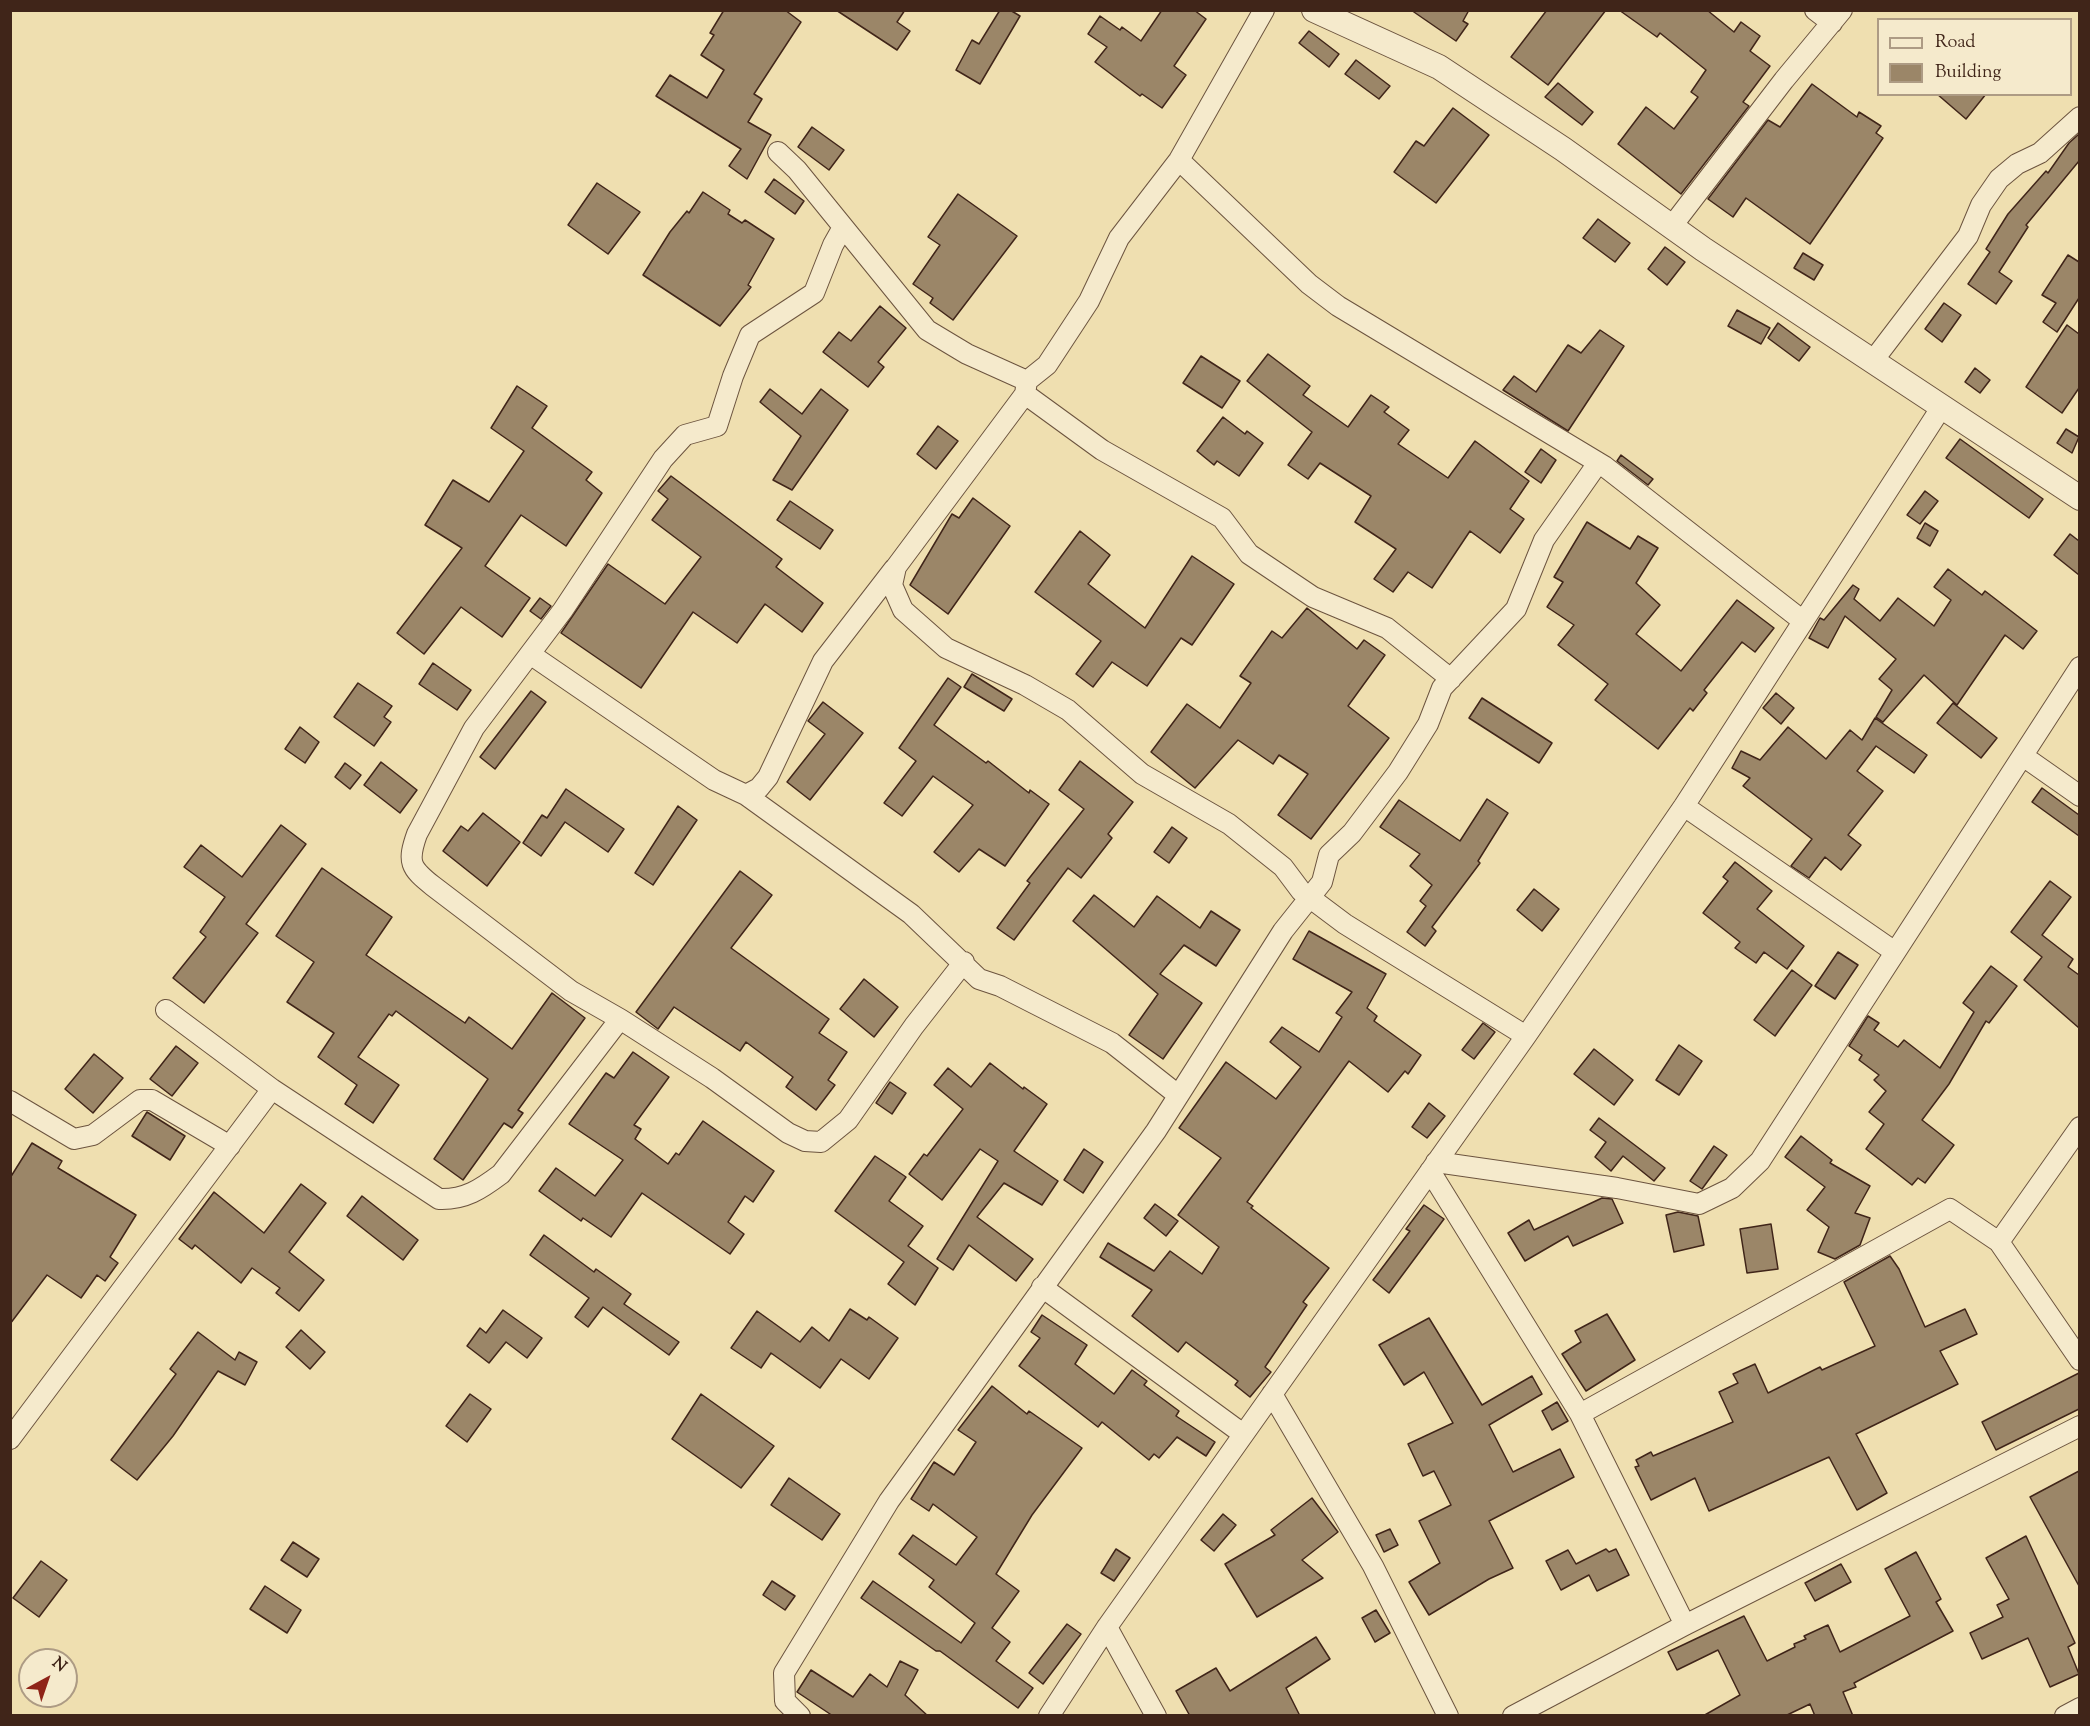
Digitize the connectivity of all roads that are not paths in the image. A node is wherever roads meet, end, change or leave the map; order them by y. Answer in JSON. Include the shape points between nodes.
{"nodes":[{"id":1,"x":1264,"y":10,"type":"edge"},
{"id":2,"x":1314,"y":10,"type":"edge"},
{"id":3,"x":1815,"y":10,"type":"edge"},
{"id":4,"x":1837,"y":16,"type":"edge"},
{"id":5,"x":2079,"y":117,"type":"edge"},
{"id":6,"x":778,"y":152,"type":"dead end"},
{"id":7,"x":1179,"y":160,"type":"junction"},
{"id":8,"x":1672,"y":226,"type":"junction"},
{"id":9,"x":842,"y":229,"type":"junction"},
{"id":10,"x":1872,"y":362,"type":"junction"},
{"id":11,"x":1026,"y":387,"type":"junction"},
{"id":12,"x":1941,"y":408,"type":"junction"},
{"id":13,"x":1598,"y":463,"type":"junction"},
{"id":14,"x":2079,"y":498,"type":"edge"},
{"id":15,"x":896,"y":567,"type":"junction"},
{"id":16,"x":1803,"y":621,"type":"junction"},
{"id":17,"x":530,"y":654,"type":"junction"},
{"id":18,"x":2079,"y":667,"type":"edge"},
{"id":19,"x":1451,"y":679,"type":"junction"},
{"id":20,"x":2023,"y":756,"type":"junction"},
{"id":21,"x":746,"y":795,"type":"junction"},
{"id":22,"x":2079,"y":796,"type":"edge"},
{"id":23,"x":1684,"y":806,"type":"junction"},
{"id":24,"x":1310,"y":897,"type":"junction"},
{"id":25,"x":1895,"y":952,"type":"junction"},
{"id":26,"x":964,"y":962,"type":"junction"},
{"id":27,"x":166,"y":1010,"type":"dead end"},
{"id":28,"x":620,"y":1019,"type":"junction"},
{"id":29,"x":1526,"y":1036,"type":"junction"},
{"id":30,"x":272,"y":1089,"type":"junction"},
{"id":31,"x":1178,"y":1095,"type":"junction"},
{"id":32,"x":10,"y":1101,"type":"edge"},
{"id":33,"x":2079,"y":1127,"type":"edge"},
{"id":34,"x":230,"y":1146,"type":"junction"},
{"id":35,"x":1433,"y":1166,"type":"junction"},
{"id":36,"x":1999,"y":1242,"type":"junction"},
{"id":37,"x":1042,"y":1287,"type":"junction"},
{"id":38,"x":2079,"y":1359,"type":"edge"},
{"id":39,"x":1272,"y":1394,"type":"junction"},
{"id":40,"x":1580,"y":1414,"type":"junction"},
{"id":41,"x":2079,"y":1426,"type":"edge"},
{"id":42,"x":1243,"y":1434,"type":"junction"},
{"id":43,"x":10,"y":1439,"type":"edge"},
{"id":44,"x":1686,"y":1625,"type":"junction"},
{"id":45,"x":1107,"y":1627,"type":"junction"},
{"id":46,"x":2079,"y":1708,"type":"edge"},
{"id":47,"x":800,"y":1716,"type":"edge"},
{"id":48,"x":1048,"y":1716,"type":"edge"},
{"id":49,"x":1156,"y":1716,"type":"edge"},
{"id":50,"x":1448,"y":1716,"type":"edge"},
{"id":51,"x":1513,"y":1716,"type":"edge"},
{"id":52,"x":2065,"y":1716,"type":"edge"}],
"edges":[{"from":1,"to":7,"type":"street"},
{"from":2,"to":8,"type":"street","via":[[1438,67]]},
{"from":3,"to":4,"type":"street"},
{"from":4,"to":8,"type":"street"},
{"from":5,"to":10,"type":"street","via":[[2040,153],[2017,164],[1999,179],[1981,205],[1968,236]]},
{"from":6,"to":9,"type":"street","via":[[797,170]]},
{"from":7,"to":11,"type":"street","via":[[1119,238],[1089,300],[1047,365]]},
{"from":7,"to":13,"type":"street","via":[[1309,284],[1338,306]]},
{"from":8,"to":10,"type":"street"},
{"from":9,"to":11,"type":"street","via":[[927,330]]},
{"from":9,"to":17,"type":"street","via":[[814,293],[750,335],[717,426],[685,435],[663,459]]},
{"from":10,"to":12,"type":"street"},
{"from":11,"to":15,"type":"street"},
{"from":11,"to":19,"type":"street","via":[[1102,450],[1222,518],[1250,554],[1313,597],[1387,628]]},
{"from":12,"to":14,"type":"street"},
{"from":12,"to":16,"type":"street"},
{"from":13,"to":16,"type":"street"},
{"from":13,"to":19,"type":"street","via":[[1544,540],[1516,609]]},
{"from":15,"to":21,"type":"street","via":[[823,661],[768,777]]},
{"from":15,"to":24,"type":"street","via":[[892,585],[903,610],[946,648],[1068,710],[1142,774],[1229,824],[1282,867]]},
{"from":16,"to":23,"type":"street"},
{"from":17,"to":21,"type":"street","via":[[714,780]]},
{"from":17,"to":28,"type":"street","via":[[474,728],[417,834],[411,852],[412,865],[433,886],[571,991]]},
{"from":18,"to":20,"type":"street"},
{"from":19,"to":24,"type":"street","via":[[1398,772],[1352,833],[1329,855],[1322,882]]},
{"from":20,"to":22,"type":"street"},
{"from":20,"to":25,"type":"street"},
{"from":21,"to":26,"type":"street","via":[[911,914]]},
{"from":23,"to":25,"type":"street"},
{"from":23,"to":29,"type":"street"},
{"from":24,"to":29,"type":"street","via":[[1345,924]]},
{"from":24,"to":31,"type":"street","via":[[1283,931]]},
{"from":25,"to":35,"type":"street","via":[[1760,1161],[1732,1188],[1699,1204],[1617,1188]]},
{"from":26,"to":28,"type":"street","via":[[848,1120],[821,1142],[805,1141],[788,1133]]},
{"from":26,"to":31,"type":"street","via":[[979,979],[1112,1043]]},
{"from":27,"to":30,"type":"street"},
{"from":28,"to":30,"type":"street","via":[[501,1174],[457,1200],[438,1200]]},
{"from":29,"to":35,"type":"street"},
{"from":30,"to":34,"type":"street"},
{"from":31,"to":37,"type":"street"},
{"from":32,"to":34,"type":"street","via":[[74,1139],[93,1135],[140,1100],[152,1100]]},
{"from":33,"to":36,"type":"street"},
{"from":34,"to":43,"type":"street"},
{"from":35,"to":39,"type":"street"},
{"from":35,"to":40,"type":"street"},
{"from":36,"to":38,"type":"street"},
{"from":36,"to":40,"type":"street","via":[[1950,1209]]},
{"from":37,"to":42,"type":"street"},
{"from":37,"to":47,"type":"street","via":[[889,1501],[784,1673],[785,1701]]},
{"from":39,"to":42,"type":"street"},
{"from":39,"to":50,"type":"street","via":[[1373,1566]]},
{"from":40,"to":44,"type":"street"},
{"from":41,"to":44,"type":"street"},
{"from":42,"to":45,"type":"street"},
{"from":44,"to":51,"type":"street"},
{"from":45,"to":48,"type":"street"},
{"from":45,"to":49,"type":"street"},
{"from":46,"to":52,"type":"street"}]}
